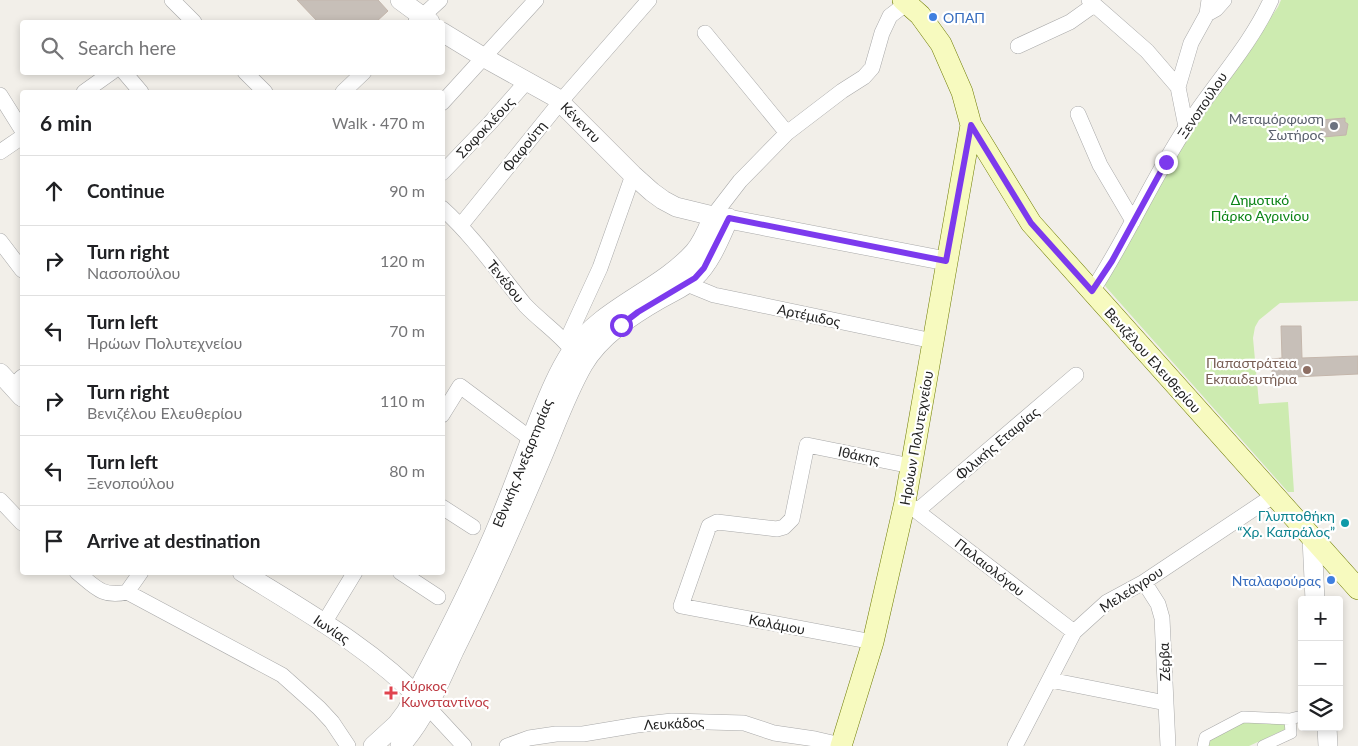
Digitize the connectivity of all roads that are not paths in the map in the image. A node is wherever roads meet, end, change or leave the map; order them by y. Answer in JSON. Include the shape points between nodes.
{"nodes":[{"id":1,"x":172,"y":0,"type":"edge"},
{"id":2,"x":400,"y":0,"type":"edge"},
{"id":3,"x":440,"y":0,"type":"edge"},
{"id":4,"x":536,"y":0,"type":"edge"},
{"id":5,"x":649,"y":0,"type":"edge"},
{"id":6,"x":1224,"y":0,"type":"edge"},
{"id":7,"x":1272,"y":0,"type":"edge"},
{"id":8,"x":1092,"y":2,"type":"edge"},
{"id":9,"x":913,"y":5,"type":"edge"},
{"id":10,"x":1208,"y":7,"type":"edge"},
{"id":11,"x":183,"y":19,"type":"edge"},
{"id":12,"x":421,"y":20,"type":"edge"},
{"id":13,"x":423,"y":20,"type":"edge"},
{"id":14,"x":705,"y":33,"type":"dead end"},
{"id":15,"x":445,"y":34,"type":"edge"},
{"id":16,"x":1018,"y":46,"type":"dead end"},
{"id":17,"x":483,"y":57,"type":"junction"},
{"id":18,"x":108,"y":75,"type":"edge"},
{"id":19,"x":127,"y":75,"type":"edge"},
{"id":20,"x":248,"y":75,"type":"edge"},
{"id":21,"x":361,"y":75,"type":"edge"},
{"id":22,"x":527,"y":81,"type":"junction"},
{"id":23,"x":1178,"y":87,"type":"junction"},
{"id":24,"x":87,"y":90,"type":"edge"},
{"id":25,"x":139,"y":90,"type":"edge"},
{"id":26,"x":263,"y":90,"type":"edge"},
{"id":27,"x":345,"y":90,"type":"edge"},
{"id":28,"x":0,"y":95,"type":"edge"},
{"id":29,"x":445,"y":100,"type":"edge"},
{"id":30,"x":560,"y":101,"type":"junction"},
{"id":31,"x":1078,"y":114,"type":"dead end"},
{"id":32,"x":971,"y":125,"type":"junction"},
{"id":33,"x":20,"y":127,"type":"edge"},
{"id":34,"x":1186,"y":127,"type":"junction"},
{"id":35,"x":787,"y":133,"type":"junction"},
{"id":36,"x":20,"y":138,"type":"edge"},
{"id":37,"x":0,"y":152,"type":"edge"},
{"id":38,"x":445,"y":170,"type":"edge"},
{"id":39,"x":633,"y":176,"type":"junction"},
{"id":40,"x":445,"y":211,"type":"edge"},
{"id":41,"x":721,"y":217,"type":"junction"},
{"id":42,"x":1133,"y":221,"type":"junction"},
{"id":43,"x":461,"y":225,"type":"junction"},
{"id":44,"x":0,"y":241,"type":"edge"},
{"id":45,"x":946,"y":261,"type":"junction"},
{"id":46,"x":20,"y":267,"type":"edge"},
{"id":47,"x":687,"y":284,"type":"junction"},
{"id":48,"x":1092,"y":291,"type":"junction"},
{"id":49,"x":933,"y":341,"type":"junction"},
{"id":50,"x":569,"y":346,"type":"junction"},
{"id":51,"x":1076,"y":375,"type":"dead end"},
{"id":52,"x":445,"y":411,"type":"edge"},
{"id":53,"x":531,"y":439,"type":"junction"},
{"id":54,"x":911,"y":466,"type":"junction"},
{"id":55,"x":1273,"y":496,"type":"junction"},
{"id":56,"x":0,"y":500,"type":"edge"},
{"id":57,"x":911,"y":506,"type":"junction"},
{"id":58,"x":445,"y":508,"type":"edge"},
{"id":59,"x":20,"y":521,"type":"edge"},
{"id":60,"x":474,"y":527,"type":"dead end"},
{"id":61,"x":1312,"y":538,"type":"junction"},
{"id":62,"x":81,"y":575,"type":"edge"},
{"id":63,"x":140,"y":575,"type":"edge"},
{"id":64,"x":247,"y":575,"type":"edge"},
{"id":65,"x":353,"y":575,"type":"edge"},
{"id":66,"x":405,"y":575,"type":"edge"},
{"id":67,"x":1144,"y":582,"type":"junction"},
{"id":68,"x":1358,"y":589,"type":"edge"},
{"id":69,"x":127,"y":592,"type":"junction"},
{"id":70,"x":1315,"y":596,"type":"edge"},
{"id":71,"x":438,"y":597,"type":"dead end"},
{"id":72,"x":680,"y":606,"type":"joint"},
{"id":73,"x":324,"y":623,"type":"junction"},
{"id":74,"x":1074,"y":632,"type":"junction"},
{"id":75,"x":873,"y":642,"type":"junction"},
{"id":76,"x":1050,"y":680,"type":"junction"},
{"id":77,"x":421,"y":700,"type":"junction"},
{"id":78,"x":1166,"y":703,"type":"junction"},
{"id":79,"x":1298,"y":717,"type":"edge"},
{"id":80,"x":1290,"y":719,"type":"junction"},
{"id":81,"x":1327,"y":731,"type":"edge"},
{"id":82,"x":348,"y":746,"type":"edge"},
{"id":83,"x":373,"y":746,"type":"edge"},
{"id":84,"x":400,"y":746,"type":"edge"},
{"id":85,"x":464,"y":746,"type":"edge"},
{"id":86,"x":507,"y":746,"type":"edge"},
{"id":87,"x":841,"y":746,"type":"edge"},
{"id":88,"x":1015,"y":746,"type":"edge"},
{"id":89,"x":1168,"y":746,"type":"edge"},
{"id":90,"x":1203,"y":746,"type":"edge"},
{"id":91,"x":1263,"y":746,"type":"edge"},
{"id":92,"x":1328,"y":746,"type":"edge"}],
"edges":[{"from":1,"to":11,"type":"street"},
{"from":2,"to":12,"type":"street"},
{"from":3,"to":13,"type":"street"},
{"from":4,"to":17,"type":"street"},
{"from":5,"to":30,"type":"street","name":"Φαφούτη"},
{"from":6,"to":10,"type":"street","via":[[1216,9]]},
{"from":7,"to":34,"type":"street","name":"Ξενοπούλου"},
{"from":8,"to":16,"type":"street","via":[[1070,22]]},
{"from":8,"to":23,"type":"street","via":[[1147,51]]},
{"from":9,"to":32,"type":"main road","via":[[941,44],[962,92]]},
{"from":9,"to":35,"type":"street","via":[[890,16],[872,68],[864,77]]},
{"from":10,"to":23,"type":"street","via":[[1191,43]]},
{"from":14,"to":35,"type":"street"},
{"from":15,"to":17,"type":"street","name":"Κένεντυ"},
{"from":17,"to":22,"type":"street","name":"Κένεντυ"},
{"from":17,"to":29,"type":"street"},
{"from":18,"to":24,"type":"street"},
{"from":19,"to":25,"type":"street"},
{"from":20,"to":26,"type":"street"},
{"from":21,"to":27,"type":"street"},
{"from":22,"to":30,"type":"street","name":"Κένεντυ"},
{"from":22,"to":38,"type":"street","name":"Σοφοκλέους"},
{"from":23,"to":34,"type":"street"},
{"from":28,"to":33,"type":"street"},
{"from":30,"to":39,"type":"street","name":"Κένεντυ"},
{"from":30,"to":43,"type":"street","name":"Φαφούτη"},
{"from":31,"to":42,"type":"street","via":[[1100,166]]},
{"from":32,"to":45,"type":"main road","name":"Ηρώων Πολυτεχνείου"},
{"from":32,"to":48,"type":"main road","name":"Βενιζέλου Ελευθερίου","via":[[1031,223]]},
{"from":34,"to":42,"type":"street","name":"Ξενοπούλου"},
{"from":35,"to":41,"type":"street","via":[[740,181]]},
{"from":36,"to":37,"type":"street"},
{"from":39,"to":41,"type":"street","name":"Κένεντυ","via":[[663,200]]},
{"from":39,"to":50,"type":"street"},
{"from":40,"to":43,"type":"street","name":"Τενέδου"},
{"from":41,"to":45,"type":"street","name":"Κένεντυ"},
{"from":41,"to":47,"type":"street","via":[[704,268]]},
{"from":41,"to":50,"type":"street","name":"Εθνικής Ανεξαρτησίας","via":[[672,272]]},
{"from":42,"to":48,"type":"street","name":"Ξενοπούλου"},
{"from":43,"to":50,"type":"street","name":"Τενέδου","via":[[526,305]]},
{"from":44,"to":46,"type":"street"},
{"from":45,"to":49,"type":"main road","name":"Ηρώων Πολυτεχνείου"},
{"from":47,"to":49,"type":"street","name":"Αρτέμιδος","via":[[714,295]]},
{"from":47,"to":77,"type":"street","via":[[638,312],[601,342],[586,360],[472,616]]},
{"from":48,"to":55,"type":"main road","name":"Βενιζέλου Ελευθερίου"},
{"from":49,"to":54,"type":"main road","name":"Ηρώων Πολυτεχνείου"},
{"from":50,"to":53,"type":"street","name":"Εθνικής Ανεξαρτησίας"},
{"from":51,"to":57,"type":"street","name":"Φιλικής Εταιρίας"},
{"from":52,"to":53,"type":"street","via":[[460,386]]},
{"from":53,"to":77,"type":"street","name":"Εθνικής Ανεξαρτησίας"},
{"from":54,"to":57,"type":"main road","name":"Ηρώων Πολυτεχνείου"},
{"from":54,"to":72,"type":"street","name":"Ιθάκης","via":[[807,445],[792,519],[777,529],[718,522],[709,526]]},
{"from":55,"to":61,"type":"main road","name":"Βενιζέλου Ελευθερίου"},
{"from":55,"to":67,"type":"street","name":"Μελεάγρου"},
{"from":56,"to":59,"type":"street"},
{"from":57,"to":74,"type":"street","name":"Παλαιολόγου"},
{"from":57,"to":75,"type":"main road","name":"Ηρώων Πολυτεχνείου"},
{"from":58,"to":60,"type":"street"},
{"from":61,"to":68,"type":"main road","name":"Βενιζέλου Ελευθερίου"},
{"from":61,"to":70,"type":"street"},
{"from":62,"to":69,"type":"street","via":[[106,593]]},
{"from":63,"to":69,"type":"street"},
{"from":64,"to":73,"type":"street","name":"Ιωνίας"},
{"from":65,"to":73,"type":"street"},
{"from":66,"to":71,"type":"street"},
{"from":67,"to":74,"type":"street","name":"Μελεάγρου","via":[[1107,602]]},
{"from":67,"to":78,"type":"street","name":"Ζέρβα","via":[[1158,604],[1162,618]]},
{"from":69,"to":82,"type":"street","via":[[282,675],[319,708]]},
{"from":72,"to":75,"type":"street","name":"Καλάμου"},
{"from":73,"to":77,"type":"street","name":"Ιωνίας","via":[[373,658]]},
{"from":74,"to":76,"type":"street","name":"Μελεάγρου"},
{"from":75,"to":87,"type":"main road","name":"Ηρώων Πολυτεχνείου"},
{"from":76,"to":78,"type":"street"},
{"from":76,"to":88,"type":"street","name":"Μελεάγρου"},
{"from":77,"to":83,"type":"street","name":"Εθνικής Ανεξαρτησίας"},
{"from":77,"to":84,"type":"street","via":[[417,724]]},
{"from":77,"to":85,"type":"street"},
{"from":78,"to":89,"type":"street","name":"Ζέρβα"},
{"from":79,"to":80,"type":"street"},
{"from":80,"to":90,"type":"street","via":[[1243,717],[1205,737]]},
{"from":80,"to":91,"type":"street","via":[[1291,733]]},
{"from":81,"to":92,"type":"street"},
{"from":86,"to":87,"type":"street","name":"Λευκάδος","via":[[529,738],[556,734],[582,734],[672,722],[744,723],[774,733]]}]}
